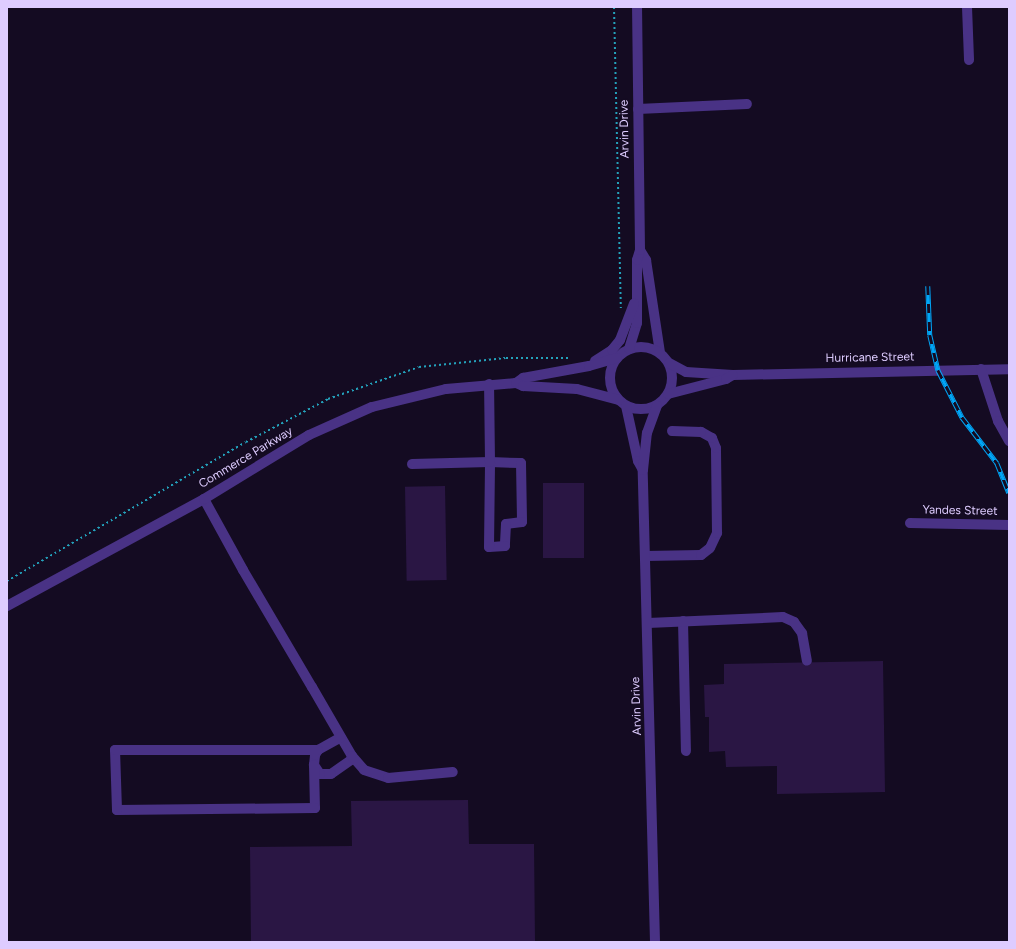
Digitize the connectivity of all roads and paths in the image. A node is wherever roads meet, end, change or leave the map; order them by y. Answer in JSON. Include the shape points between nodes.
{"nodes":[{"id":1,"x":614,"y":7,"type":"edge"},
{"id":2,"x":637,"y":7,"type":"edge"},
{"id":3,"x":967,"y":7,"type":"edge"},
{"id":4,"x":969,"y":60,"type":"dead end"},
{"id":5,"x":746,"y":104,"type":"dead end"},
{"id":6,"x":638,"y":109,"type":"junction"},
{"id":7,"x":640,"y":250,"type":"junction"},
{"id":8,"x":638,"y":288,"type":"junction"},
{"id":9,"x":620,"y":314,"type":"dead end"},
{"id":10,"x":629,"y":349,"type":"junction"},
{"id":11,"x":660,"y":353,"type":"junction"},
{"id":12,"x":576,"y":358,"type":"dead end"},
{"id":13,"x":617,"y":358,"type":"junction"},
{"id":14,"x":669,"y":363,"type":"junction"},
{"id":15,"x":589,"y":366,"type":"junction"},
{"id":16,"x":981,"y":369,"type":"junction"},
{"id":17,"x":1009,"y":369,"type":"edge"},
{"id":18,"x":732,"y":375,"type":"junction"},
{"id":19,"x":516,"y":383,"type":"junction"},
{"id":20,"x":488,"y":384,"type":"junction"},
{"id":21,"x":668,"y":394,"type":"junction"},
{"id":22,"x":622,"y":403,"type":"junction"},
{"id":23,"x":657,"y":406,"type":"junction"},
{"id":24,"x":672,"y":431,"type":"dead end"},
{"id":25,"x":1009,"y":441,"type":"edge"},
{"id":26,"x":490,"y":462,"type":"junction"},
{"id":27,"x":412,"y":464,"type":"dead end"},
{"id":28,"x":643,"y":470,"type":"junction"},
{"id":29,"x":204,"y":498,"type":"junction"},
{"id":30,"x":910,"y":523,"type":"dead end"},
{"id":31,"x":1009,"y":525,"type":"edge"},
{"id":32,"x":646,"y":556,"type":"junction"},
{"id":33,"x":7,"y":581,"type":"edge"},
{"id":34,"x":7,"y":606,"type":"edge"},
{"id":35,"x":683,"y":621,"type":"junction"},
{"id":36,"x":648,"y":623,"type":"junction"},
{"id":37,"x":807,"y":661,"type":"dead end"},
{"id":38,"x":341,"y":737,"type":"junction"},
{"id":39,"x":318,"y":750,"type":"junction"},
{"id":40,"x":686,"y":750,"type":"dead end"},
{"id":41,"x":352,"y":756,"type":"junction"},
{"id":42,"x":314,"y":765,"type":"junction"},
{"id":43,"x":453,"y":772,"type":"dead end"},
{"id":44,"x":656,"y":942,"type":"edge"}],
"edges":[{"from":1,"to":9,"type":"path"},
{"from":2,"to":6,"type":"street","name":"Arvin Drive"},
{"from":3,"to":4,"type":"street"},
{"from":5,"to":6,"type":"street"},
{"from":6,"to":7,"type":"street","name":"Arvin Drive"},
{"from":7,"to":8,"type":"street","name":"Arvin Drive","via":[[637,260]]},
{"from":7,"to":11,"type":"street","name":"Arvin Drive","via":[[646,260]]},
{"from":8,"to":10,"type":"street","name":"Arvin Drive","via":[[637,323]]},
{"from":8,"to":15,"type":"street","via":[[631,317],[620,340],[612,350]]},
{"from":10,"to":11,"type":"street","via":[[645,348]]},
{"from":10,"to":13,"type":"street"},
{"from":11,"to":14,"type":"street"},
{"from":12,"to":33,"type":"path","via":[[506,358],[419,367],[328,399],[246,442]]},
{"from":13,"to":15,"type":"street","name":"Commerce Parkway"},
{"from":13,"to":22,"type":"street","name":"Arvin Drive","via":[[611,382]]},
{"from":14,"to":18,"type":"street","name":"Hurricane Street","via":[[686,372]]},
{"from":14,"to":21,"type":"street","via":[[672,378]]},
{"from":15,"to":19,"type":"street","name":"Commerce Parkway","via":[[523,378]]},
{"from":16,"to":17,"type":"street","name":"Hurricane Street"},
{"from":16,"to":18,"type":"street","name":"Hurricane Street"},
{"from":16,"to":25,"type":"street","via":[[998,421]]},
{"from":18,"to":21,"type":"street","name":"Hurricane Street","via":[[726,379]]},
{"from":19,"to":20,"type":"street","name":"Commerce Parkway"},
{"from":19,"to":22,"type":"street","name":"Commerce Parkway","via":[[523,386],[577,389]]},
{"from":20,"to":26,"type":"street"},
{"from":20,"to":29,"type":"street","name":"Commerce Parkway","via":[[411,396],[345,418],[309,435]]},
{"from":21,"to":23,"type":"street","name":"Arvin Drive"},
{"from":22,"to":23,"type":"street","via":[[642,410]]},
{"from":22,"to":28,"type":"street","name":"Arvin Drive","via":[[638,461]]},
{"from":23,"to":28,"type":"street","name":"Arvin Drive","via":[[647,432]]},
{"from":24,"to":32,"type":"street","via":[[701,432],[712,438],[716,448],[717,534],[710,548],[701,555]]},
{"from":26,"to":26,"type":"street","via":[[489,547],[505,546],[506,524],[522,522],[521,463]]},
{"from":26,"to":27,"type":"street"},
{"from":28,"to":32,"type":"street","name":"Arvin Drive"},
{"from":29,"to":34,"type":"street","name":"Commerce Parkway"},
{"from":29,"to":38,"type":"street"},
{"from":30,"to":31,"type":"street","name":"Yandes Street"},
{"from":32,"to":36,"type":"street","name":"Arvin Drive"},
{"from":35,"to":36,"type":"street"},
{"from":35,"to":37,"type":"street","via":[[783,617],[794,622],[802,633]]},
{"from":35,"to":40,"type":"street"},
{"from":36,"to":44,"type":"street","name":"Arvin Drive"},
{"from":38,"to":39,"type":"street"},
{"from":38,"to":41,"type":"street"},
{"from":39,"to":42,"type":"street","via":[[313,758]]},
{"from":39,"to":42,"type":"street","via":[[115,750],[117,810],[315,808]]},
{"from":41,"to":42,"type":"street","via":[[351,760],[331,774],[320,774]]},
{"from":41,"to":43,"type":"street","via":[[364,770],[388,778]]}]}
